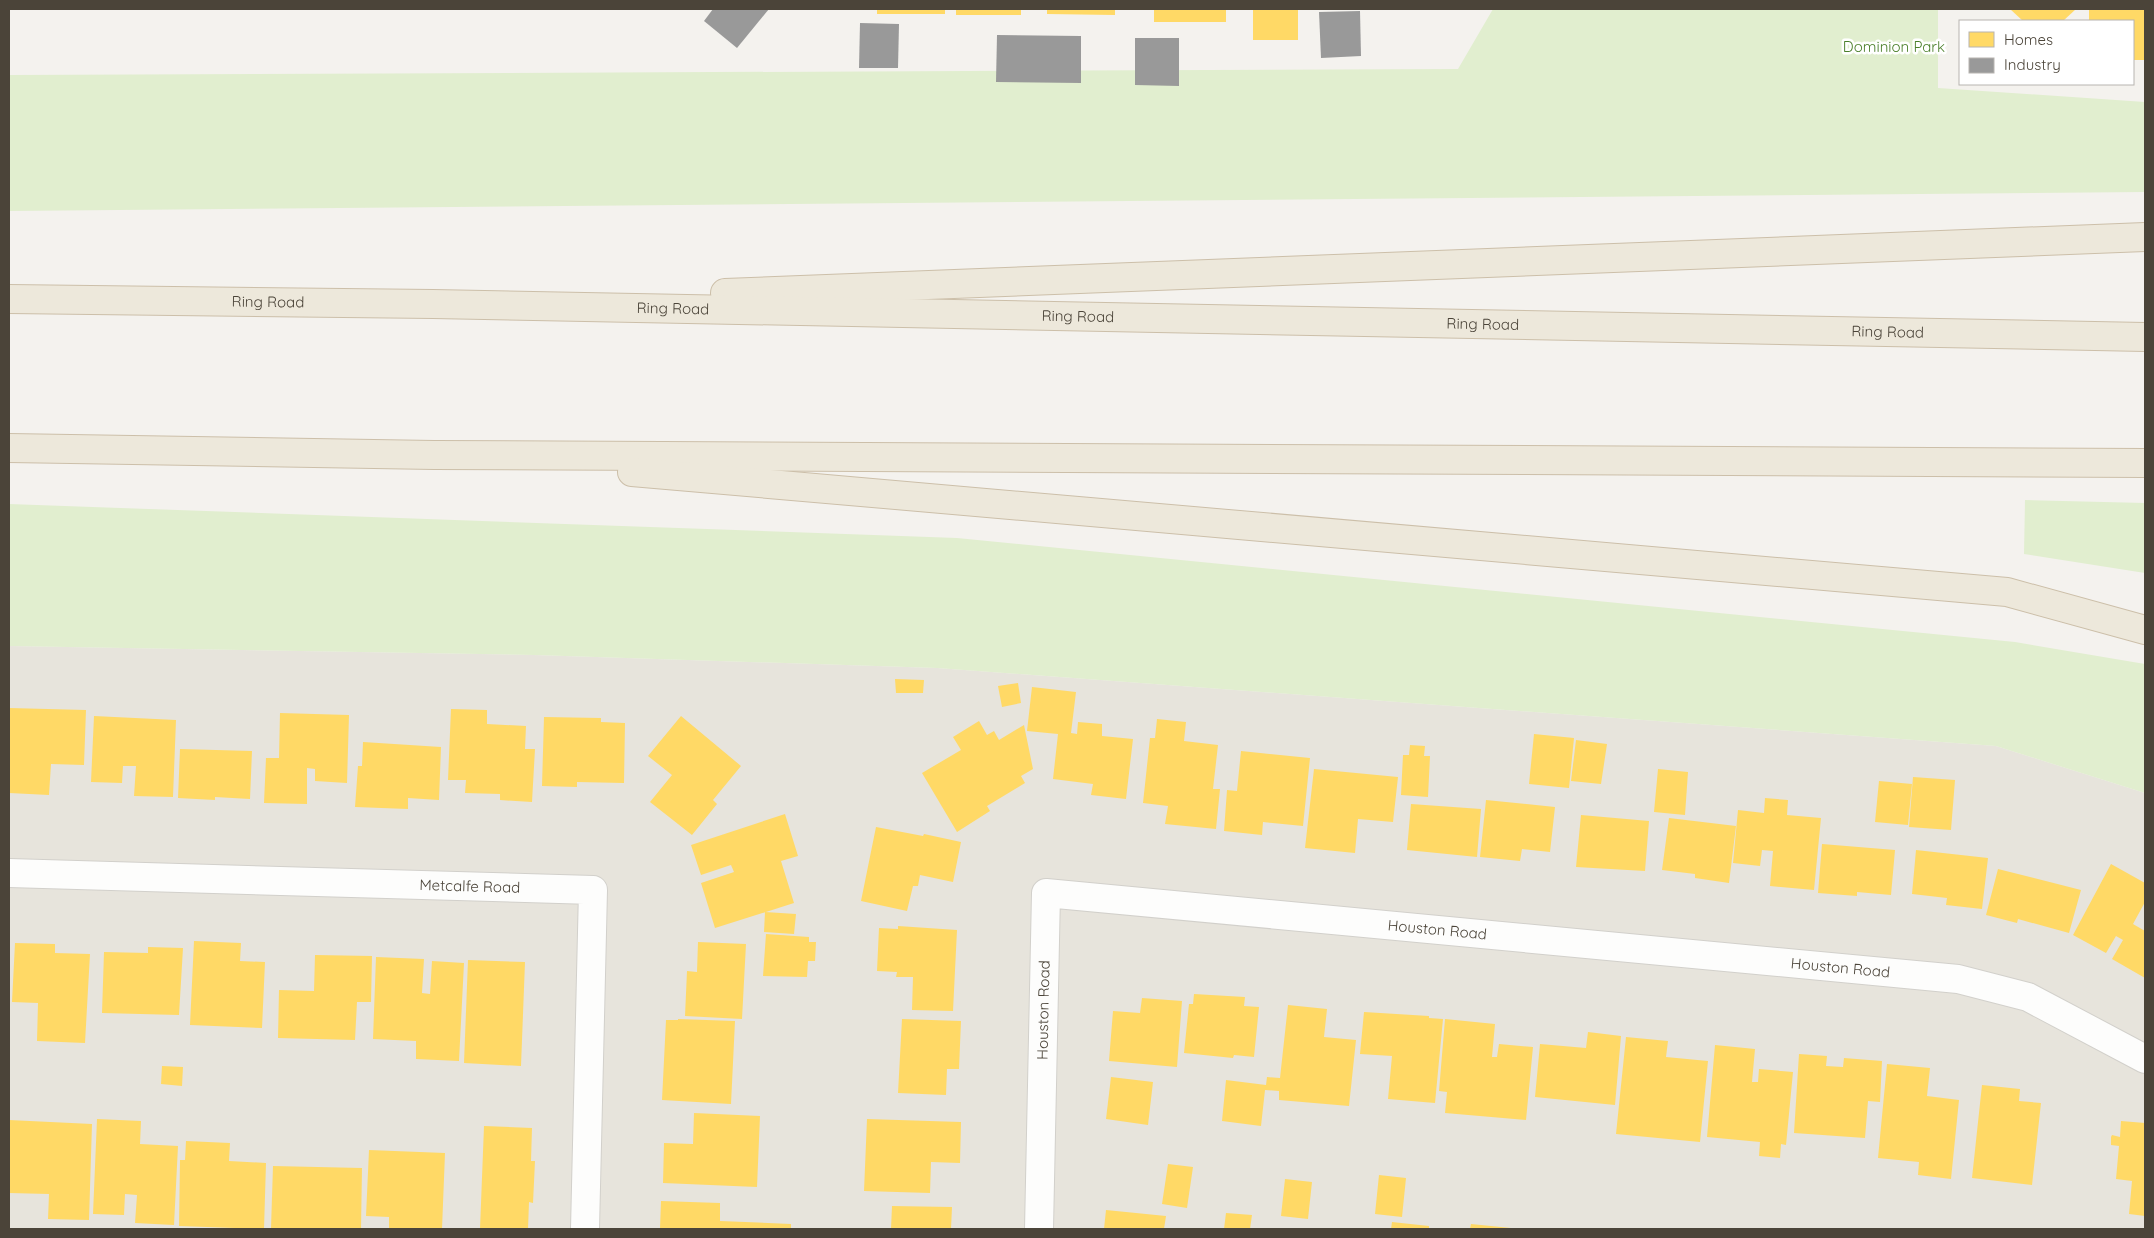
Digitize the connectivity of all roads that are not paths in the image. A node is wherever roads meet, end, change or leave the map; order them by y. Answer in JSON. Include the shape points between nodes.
{"nodes":[{"id":1,"x":2145,"y":237,"type":"edge"},
{"id":2,"x":9,"y":299,"type":"edge"},
{"id":3,"x":433,"y":304,"type":"junction"},
{"id":4,"x":2145,"y":337,"type":"edge"},
{"id":5,"x":9,"y":448,"type":"edge"},
{"id":6,"x":434,"y":455,"type":"junction"},
{"id":7,"x":2145,"y":463,"type":"edge"},
{"id":8,"x":2145,"y":630,"type":"edge"},
{"id":9,"x":9,"y":873,"type":"edge"},
{"id":10,"x":2145,"y":1059,"type":"edge"},
{"id":11,"x":585,"y":1229,"type":"edge"},
{"id":12,"x":1039,"y":1229,"type":"edge"}],
"edges":[{"from":1,"to":3,"type":"highway"},
{"from":2,"to":3,"type":"highway","name":"Ring Road"},
{"from":3,"to":4,"type":"highway","name":"Ring Road"},
{"from":5,"to":6,"type":"highway"},
{"from":6,"to":7,"type":"highway"},
{"from":6,"to":8,"type":"highway","via":[[2007,592]]},
{"from":9,"to":11,"type":"street","name":"Metcalfe Road","via":[[592,890]]},
{"from":10,"to":12,"type":"street","name":"Houston Road","via":[[2028,996],[1958,979],[1046,893]]}]}
